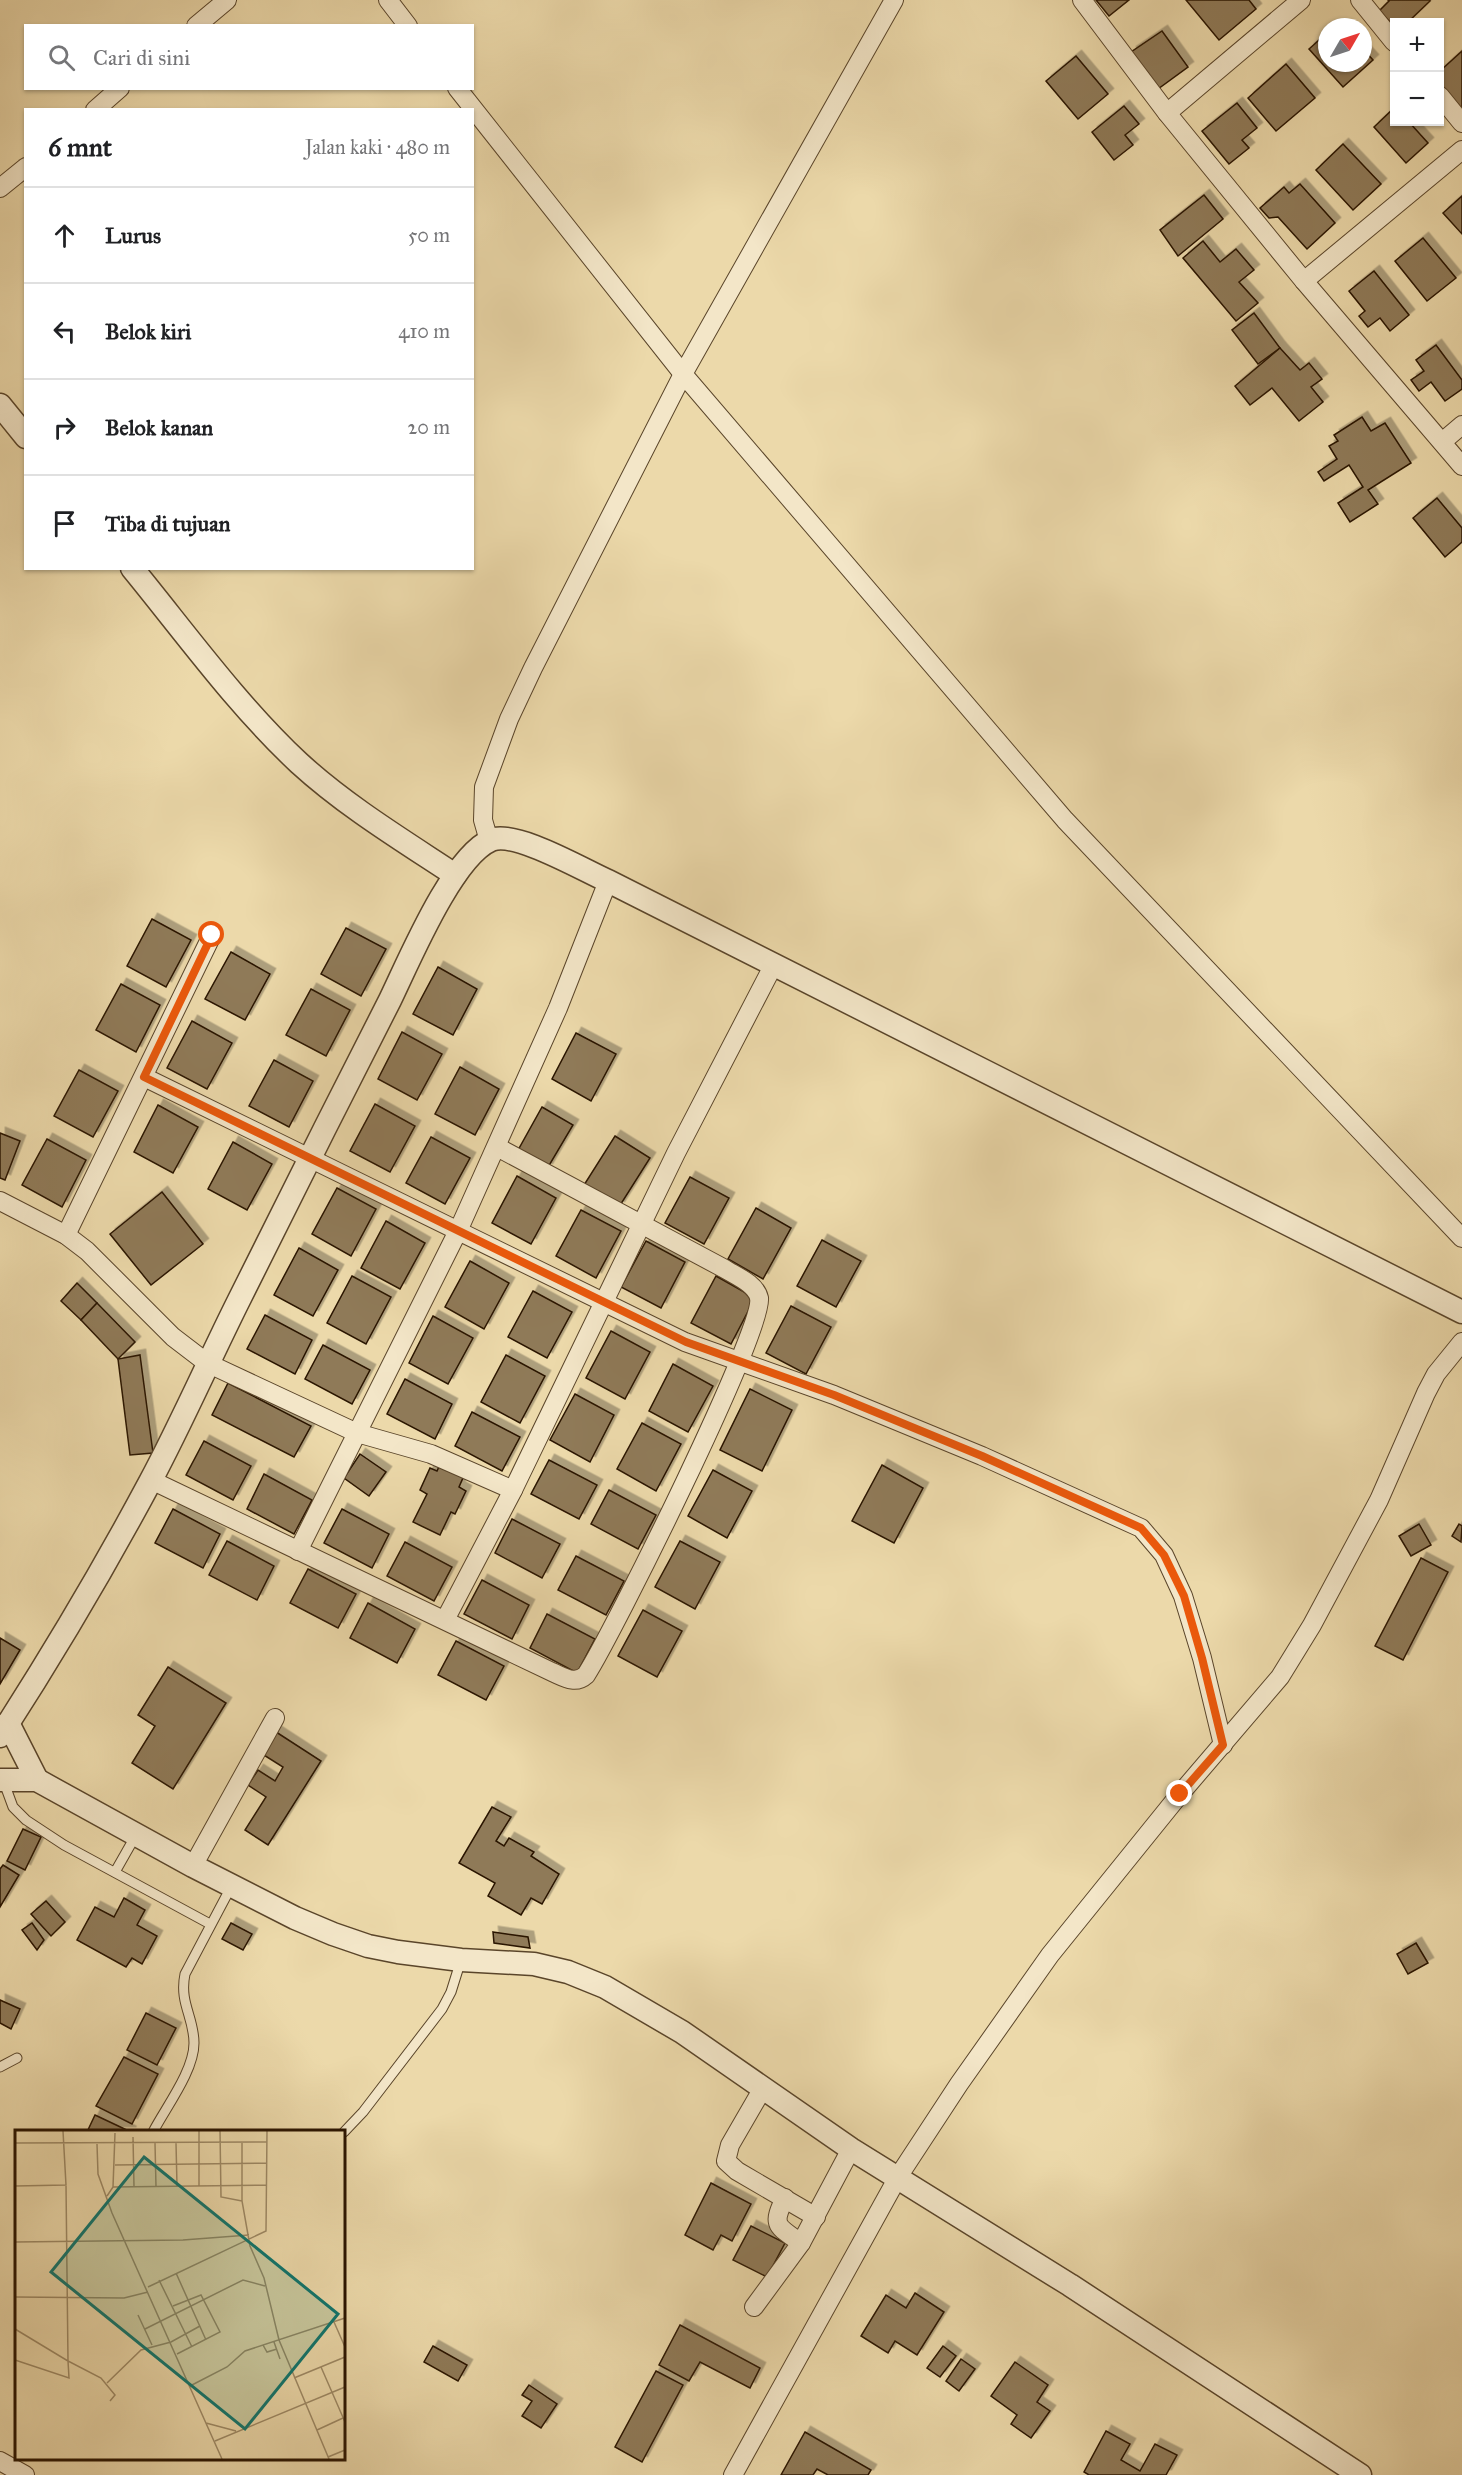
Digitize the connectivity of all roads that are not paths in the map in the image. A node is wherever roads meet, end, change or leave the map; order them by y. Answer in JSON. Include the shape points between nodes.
{"nodes":[{"id":1,"x":227,"y":0,"type":"edge"},
{"id":2,"x":388,"y":0,"type":"edge"},
{"id":3,"x":894,"y":0,"type":"edge"},
{"id":4,"x":1082,"y":0,"type":"edge"},
{"id":5,"x":1301,"y":0,"type":"edge"},
{"id":6,"x":1360,"y":0,"type":"edge"},
{"id":7,"x":198,"y":24,"type":"edge"},
{"id":8,"x":406,"y":24,"type":"edge"},
{"id":9,"x":1390,"y":36,"type":"edge"},
{"id":10,"x":118,"y":90,"type":"edge"},
{"id":11,"x":459,"y":90,"type":"edge"},
{"id":12,"x":1444,"y":101,"type":"edge"},
{"id":13,"x":97,"y":108,"type":"edge"},
{"id":14,"x":473,"y":108,"type":"edge"},
{"id":15,"x":474,"y":110,"type":"edge"},
{"id":16,"x":1167,"y":113,"type":"junction"},
{"id":17,"x":1462,"y":123,"type":"edge"},
{"id":18,"x":1462,"y":150,"type":"edge"},
{"id":19,"x":24,"y":168,"type":"edge"},
{"id":20,"x":0,"y":188,"type":"edge"},
{"id":21,"x":1304,"y":281,"type":"junction"},
{"id":22,"x":683,"y":374,"type":"junction"},
{"id":23,"x":0,"y":405,"type":"edge"},
{"id":24,"x":1462,"y":425,"type":"edge"},
{"id":25,"x":24,"y":435,"type":"edge"},
{"id":26,"x":1442,"y":442,"type":"junction"},
{"id":27,"x":1462,"y":466,"type":"edge"},
{"id":28,"x":134,"y":570,"type":"edge"},
{"id":29,"x":489,"y":841,"type":"junction"},
{"id":30,"x":455,"y":875,"type":"junction"},
{"id":31,"x":608,"y":881,"type":"junction"},
{"id":32,"x":212,"y":935,"type":"dead end"},
{"id":33,"x":773,"y":966,"type":"junction"},
{"id":34,"x":144,"y":1077,"type":"junction"},
{"id":35,"x":497,"y":1147,"type":"junction"},
{"id":36,"x":309,"y":1157,"type":"junction"},
{"id":37,"x":0,"y":1201,"type":"edge"},
{"id":38,"x":642,"y":1224,"type":"junction"},
{"id":39,"x":458,"y":1231,"type":"junction"},
{"id":40,"x":66,"y":1235,"type":"junction"},
{"id":41,"x":1462,"y":1238,"type":"edge"},
{"id":42,"x":604,"y":1304,"type":"junction"},
{"id":43,"x":1462,"y":1312,"type":"edge"},
{"id":44,"x":1462,"y":1342,"type":"edge"},
{"id":45,"x":207,"y":1363,"type":"junction"},
{"id":46,"x":738,"y":1363,"type":"junction"},
{"id":47,"x":357,"y":1432,"type":"junction"},
{"id":48,"x":151,"y":1480,"type":"junction"},
{"id":49,"x":513,"y":1490,"type":"junction"},
{"id":50,"x":298,"y":1551,"type":"junction"},
{"id":51,"x":445,"y":1620,"type":"junction"},
{"id":52,"x":275,"y":1718,"type":"dead end"},
{"id":53,"x":4,"y":1730,"type":"edge"},
{"id":54,"x":1223,"y":1745,"type":"junction"},
{"id":55,"x":1,"y":1780,"type":"edge"},
{"id":56,"x":37,"y":1780,"type":"junction"},
{"id":57,"x":136,"y":1834,"type":"junction"},
{"id":58,"x":193,"y":1866,"type":"junction"},
{"id":59,"x":116,"y":1872,"type":"junction"},
{"id":60,"x":232,"y":1885,"type":"junction"},
{"id":61,"x":210,"y":1924,"type":"junction"},
{"id":62,"x":461,"y":1960,"type":"junction"},
{"id":63,"x":17,"y":2058,"type":"dead end"},
{"id":64,"x":0,"y":2067,"type":"edge"},
{"id":65,"x":763,"y":2088,"type":"junction"},
{"id":66,"x":154,"y":2130,"type":"edge"},
{"id":67,"x":345,"y":2131,"type":"edge"},
{"id":68,"x":851,"y":2149,"type":"junction"},
{"id":69,"x":898,"y":2177,"type":"junction"},
{"id":70,"x":785,"y":2198,"type":"junction"},
{"id":71,"x":816,"y":2217,"type":"junction"},
{"id":72,"x":801,"y":2243,"type":"junction"},
{"id":73,"x":754,"y":2307,"type":"dead end"},
{"id":74,"x":0,"y":2461,"type":"edge"},
{"id":75,"x":25,"y":2475,"type":"edge"},
{"id":76,"x":733,"y":2475,"type":"edge"},
{"id":77,"x":1360,"y":2475,"type":"edge"}],
"edges":[{"from":1,"to":7,"type":"street"},
{"from":2,"to":8,"type":"street"},
{"from":3,"to":22,"type":"street"},
{"from":4,"to":16,"type":"street"},
{"from":5,"to":16,"type":"street"},
{"from":6,"to":9,"type":"street"},
{"from":10,"to":13,"type":"street"},
{"from":11,"to":14,"type":"street"},
{"from":12,"to":17,"type":"street"},
{"from":15,"to":22,"type":"street"},
{"from":16,"to":21,"type":"street"},
{"from":18,"to":21,"type":"street"},
{"from":19,"to":20,"type":"street"},
{"from":21,"to":26,"type":"street"},
{"from":22,"to":29,"type":"street","via":[[509,719],[484,787],[483,820]]},
{"from":22,"to":41,"type":"street","via":[[1065,820]]},
{"from":23,"to":25,"type":"street"},
{"from":24,"to":26,"type":"street"},
{"from":26,"to":27,"type":"street"},
{"from":28,"to":30,"type":"street","via":[[258,722],[301,764],[397,837]]},
{"from":29,"to":30,"type":"street"},
{"from":29,"to":31,"type":"street","via":[[516,839]]},
{"from":30,"to":36,"type":"street"},
{"from":31,"to":33,"type":"street"},
{"from":31,"to":35,"type":"street"},
{"from":32,"to":34,"type":"street"},
{"from":33,"to":38,"type":"street"},
{"from":33,"to":43,"type":"street"},
{"from":34,"to":36,"type":"street"},
{"from":34,"to":40,"type":"street"},
{"from":35,"to":38,"type":"street"},
{"from":35,"to":39,"type":"street"},
{"from":36,"to":39,"type":"street"},
{"from":36,"to":45,"type":"street"},
{"from":37,"to":40,"type":"street"},
{"from":38,"to":42,"type":"street"},
{"from":38,"to":46,"type":"street","via":[[744,1281],[756,1292],[757,1313]]},
{"from":39,"to":42,"type":"street"},
{"from":39,"to":47,"type":"street"},
{"from":40,"to":45,"type":"street","via":[[173,1337]]},
{"from":42,"to":46,"type":"street"},
{"from":42,"to":49,"type":"street"},
{"from":44,"to":54,"type":"street","via":[[1436,1374],[1379,1500],[1312,1625],[1280,1677]]},
{"from":45,"to":47,"type":"street"},
{"from":45,"to":48,"type":"street"},
{"from":46,"to":51,"type":"street","via":[[620,1613],[582,1678],[573,1680],[552,1672]]},
{"from":46,"to":54,"type":"street","via":[[834,1395],[1141,1528],[1164,1555],[1184,1596]]},
{"from":47,"to":49,"type":"street","via":[[431,1454]]},
{"from":47,"to":50,"type":"street"},
{"from":48,"to":50,"type":"street"},
{"from":48,"to":53,"type":"street"},
{"from":49,"to":51,"type":"street"},
{"from":50,"to":51,"type":"street"},
{"from":52,"to":58,"type":"street"},
{"from":53,"to":56,"type":"street"},
{"from":54,"to":69,"type":"street","via":[[1050,1955]]},
{"from":55,"to":56,"type":"street"},
{"from":55,"to":59,"type":"lane","via":[[17,1813],[64,1845]]},
{"from":56,"to":57,"type":"street"},
{"from":57,"to":58,"type":"street"},
{"from":57,"to":59,"type":"lane"},
{"from":58,"to":60,"type":"street"},
{"from":59,"to":61,"type":"lane"},
{"from":60,"to":61,"type":"lane"},
{"from":60,"to":62,"type":"street","via":[[295,1918],[368,1946]]},
{"from":61,"to":66,"type":"lane","via":[[182,1988],[193,2029],[189,2067]]},
{"from":62,"to":65,"type":"street","via":[[534,1964],[568,1972],[604,1987],[682,2032]]},
{"from":62,"to":67,"type":"lane","via":[[442,2009]]},
{"from":63,"to":64,"type":"lane"},
{"from":65,"to":68,"type":"street"},
{"from":65,"to":70,"type":"street","via":[[726,2158],[730,2166]]},
{"from":68,"to":69,"type":"street"},
{"from":68,"to":71,"type":"street"},
{"from":69,"to":76,"type":"street"},
{"from":69,"to":77,"type":"street"},
{"from":70,"to":71,"type":"street"},
{"from":70,"to":72,"type":"street","via":[[777,2221]]},
{"from":71,"to":72,"type":"street"},
{"from":72,"to":73,"type":"street"},
{"from":74,"to":75,"type":"street"}]}
